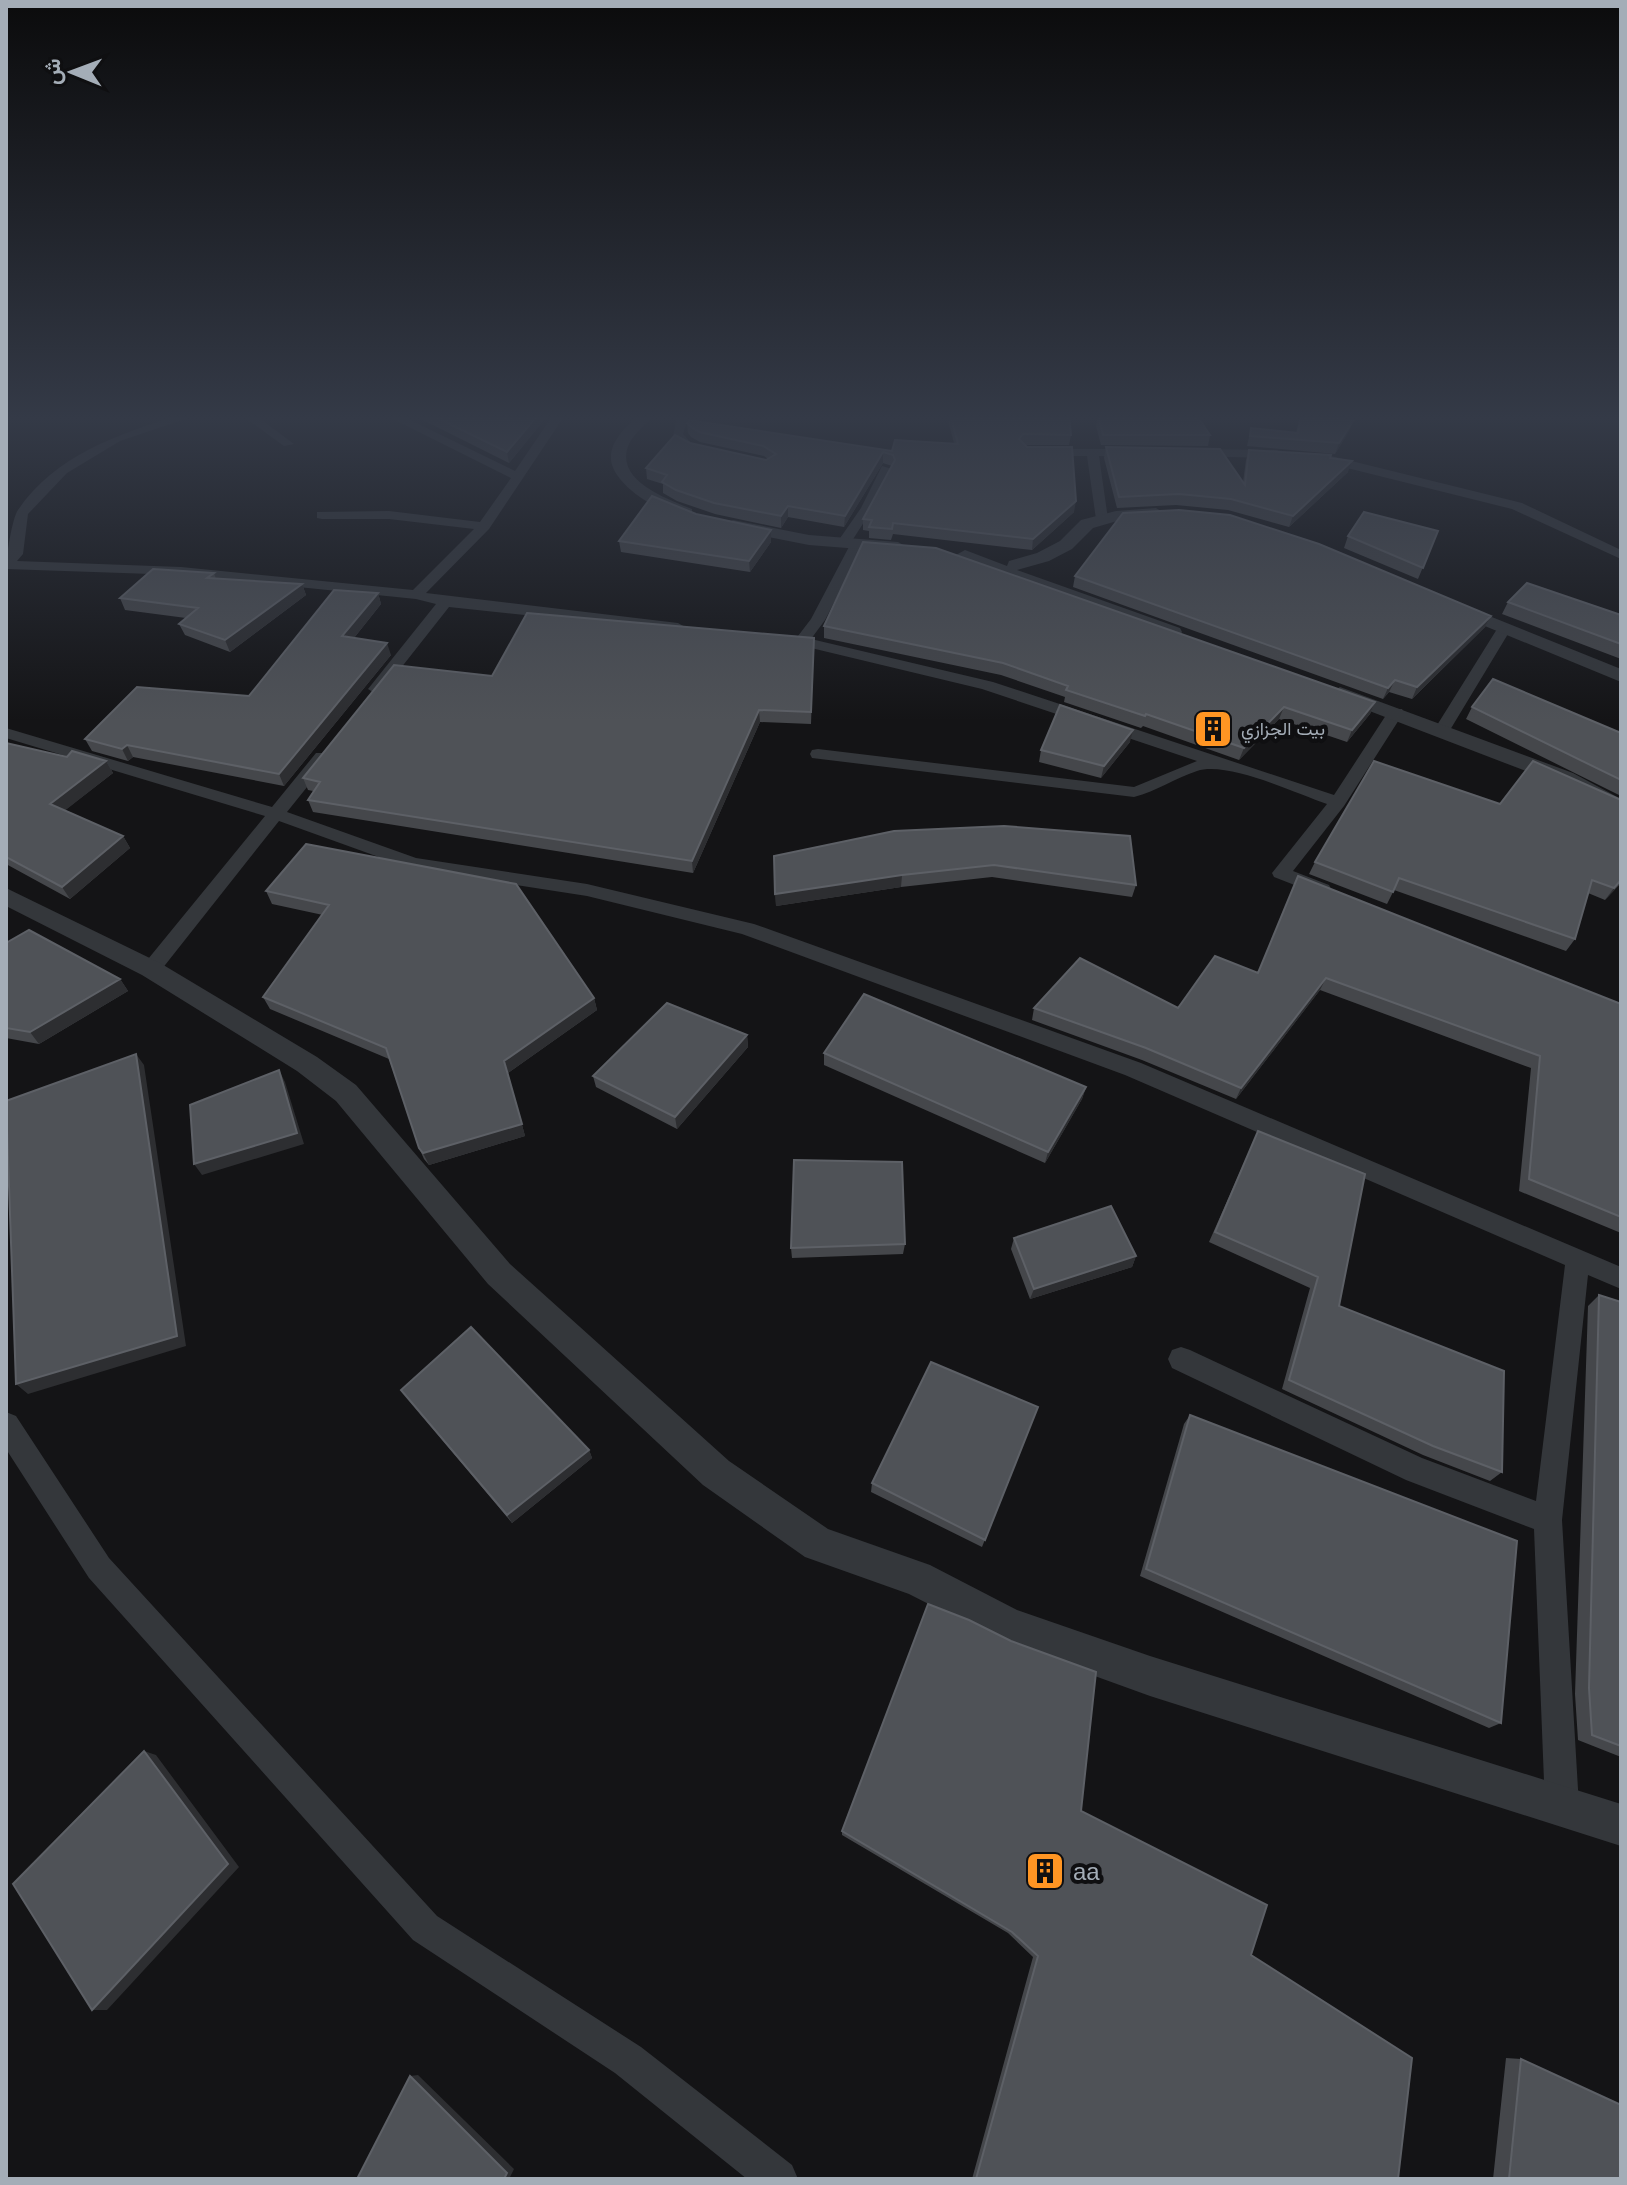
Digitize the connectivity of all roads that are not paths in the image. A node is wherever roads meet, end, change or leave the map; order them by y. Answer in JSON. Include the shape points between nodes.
{"nodes":[{"id":1,"x":21,"y":517,"type":"edge"},
{"id":2,"x":406,"y":517,"type":"edge"},
{"id":3,"x":490,"y":517,"type":"edge"},
{"id":4,"x":704,"y":517,"type":"edge"},
{"id":5,"x":863,"y":517,"type":"edge"},
{"id":6,"x":1096,"y":517,"type":"edge"},
{"id":7,"x":1136,"y":517,"type":"edge"},
{"id":8,"x":1540,"y":517,"type":"edge"},
{"id":9,"x":1096,"y":521,"type":"junction"},
{"id":10,"x":484,"y":526,"type":"junction"},
{"id":11,"x":850,"y":545,"type":"junction"},
{"id":12,"x":917,"y":548,"type":"edge"},
{"id":13,"x":1621,"y":555,"type":"edge"},
{"id":14,"x":6,"y":565,"type":"edge"},
{"id":15,"x":1015,"y":565,"type":"junction"},
{"id":16,"x":1037,"y":577,"type":"junction"},
{"id":17,"x":416,"y":595,"type":"junction"},
{"id":18,"x":1434,"y":598,"type":"edge"},
{"id":19,"x":445,"y":602,"type":"junction"},
{"id":20,"x":693,"y":629,"type":"edge"},
{"id":21,"x":1504,"y":629,"type":"junction"},
{"id":22,"x":772,"y":637,"type":"edge"},
{"id":23,"x":1192,"y":639,"type":"edge"},
{"id":24,"x":803,"y":640,"type":"junction"},
{"id":25,"x":1621,"y":676,"type":"edge"},
{"id":26,"x":1322,"y":686,"type":"edge"},
{"id":27,"x":363,"y":705,"type":"edge"},
{"id":28,"x":1396,"y":712,"type":"junction"},
{"id":29,"x":1442,"y":730,"type":"junction"},
{"id":30,"x":6,"y":733,"type":"edge"},
{"id":31,"x":335,"y":741,"type":"edge"},
{"id":32,"x":818,"y":754,"type":"dead end"},
{"id":33,"x":1227,"y":764,"type":"junction"},
{"id":34,"x":1338,"y":802,"type":"junction"},
{"id":35,"x":1621,"y":808,"type":"edge"},
{"id":36,"x":276,"y":814,"type":"junction"},
{"id":37,"x":6,"y":896,"type":"edge"},
{"id":38,"x":1340,"y":896,"type":"edge"},
{"id":39,"x":151,"y":969,"type":"junction"},
{"id":40,"x":1578,"y":1258,"type":"junction"},
{"id":41,"x":1621,"y":1278,"type":"edge"},
{"id":42,"x":1181,"y":1359,"type":"dead end"},
{"id":43,"x":6,"y":1425,"type":"edge"},
{"id":44,"x":1548,"y":1520,"type":"junction"},
{"id":45,"x":1562,"y":1806,"type":"junction"},
{"id":46,"x":1621,"y":1825,"type":"edge"},
{"id":47,"x":778,"y":2179,"type":"edge"}],
"edges":[{"from":1,"to":14,"type":"street","via":[[16,554]]},
{"from":2,"to":10,"type":"street"},
{"from":3,"to":10,"type":"street"},
{"from":4,"to":11,"type":"street"},
{"from":5,"to":11,"type":"street"},
{"from":6,"to":9,"type":"street"},
{"from":7,"to":9,"type":"street"},
{"from":8,"to":13,"type":"street"},
{"from":9,"to":15,"type":"street","via":[[1081,527],[1059,550]]},
{"from":9,"to":16,"type":"street","via":[[1069,559]]},
{"from":10,"to":17,"type":"street"},
{"from":11,"to":12,"type":"street"},
{"from":11,"to":24,"type":"street","via":[[818,620]]},
{"from":14,"to":17,"type":"street","via":[[181,571]]},
{"from":15,"to":16,"type":"street"},
{"from":15,"to":16,"type":"street","via":[[958,554]]},
{"from":16,"to":23,"type":"street"},
{"from":17,"to":19,"type":"street"},
{"from":18,"to":21,"type":"street"},
{"from":19,"to":20,"type":"street"},
{"from":19,"to":27,"type":"street"},
{"from":21,"to":25,"type":"street"},
{"from":21,"to":29,"type":"street"},
{"from":22,"to":24,"type":"street"},
{"from":24,"to":33,"type":"street","via":[[987,685]]},
{"from":26,"to":28,"type":"street"},
{"from":28,"to":29,"type":"street"},
{"from":28,"to":34,"type":"street"},
{"from":29,"to":35,"type":"street","via":[[1565,778]]},
{"from":30,"to":36,"type":"street"},
{"from":31,"to":36,"type":"street"},
{"from":32,"to":33,"type":"street","via":[[1134,792],[1194,766]]},
{"from":33,"to":34,"type":"street"},
{"from":34,"to":38,"type":"street","via":[[1281,873]]},
{"from":36,"to":39,"type":"street"},
{"from":36,"to":40,"type":"street","via":[[412,863],[587,890],[747,929],[1133,1069]]},
{"from":37,"to":39,"type":"street"},
{"from":39,"to":45,"type":"street","via":[[346,1093],[499,1274],[716,1473],[818,1544],[917,1578],[1009,1626],[1150,1676]]},
{"from":40,"to":41,"type":"street"},
{"from":40,"to":44,"type":"street"},
{"from":42,"to":44,"type":"street","via":[[1416,1470]]},
{"from":43,"to":47,"type":"street","via":[[99,1568],[425,1928],[628,2060]]},
{"from":44,"to":45,"type":"street"},
{"from":45,"to":46,"type":"street"}]}
